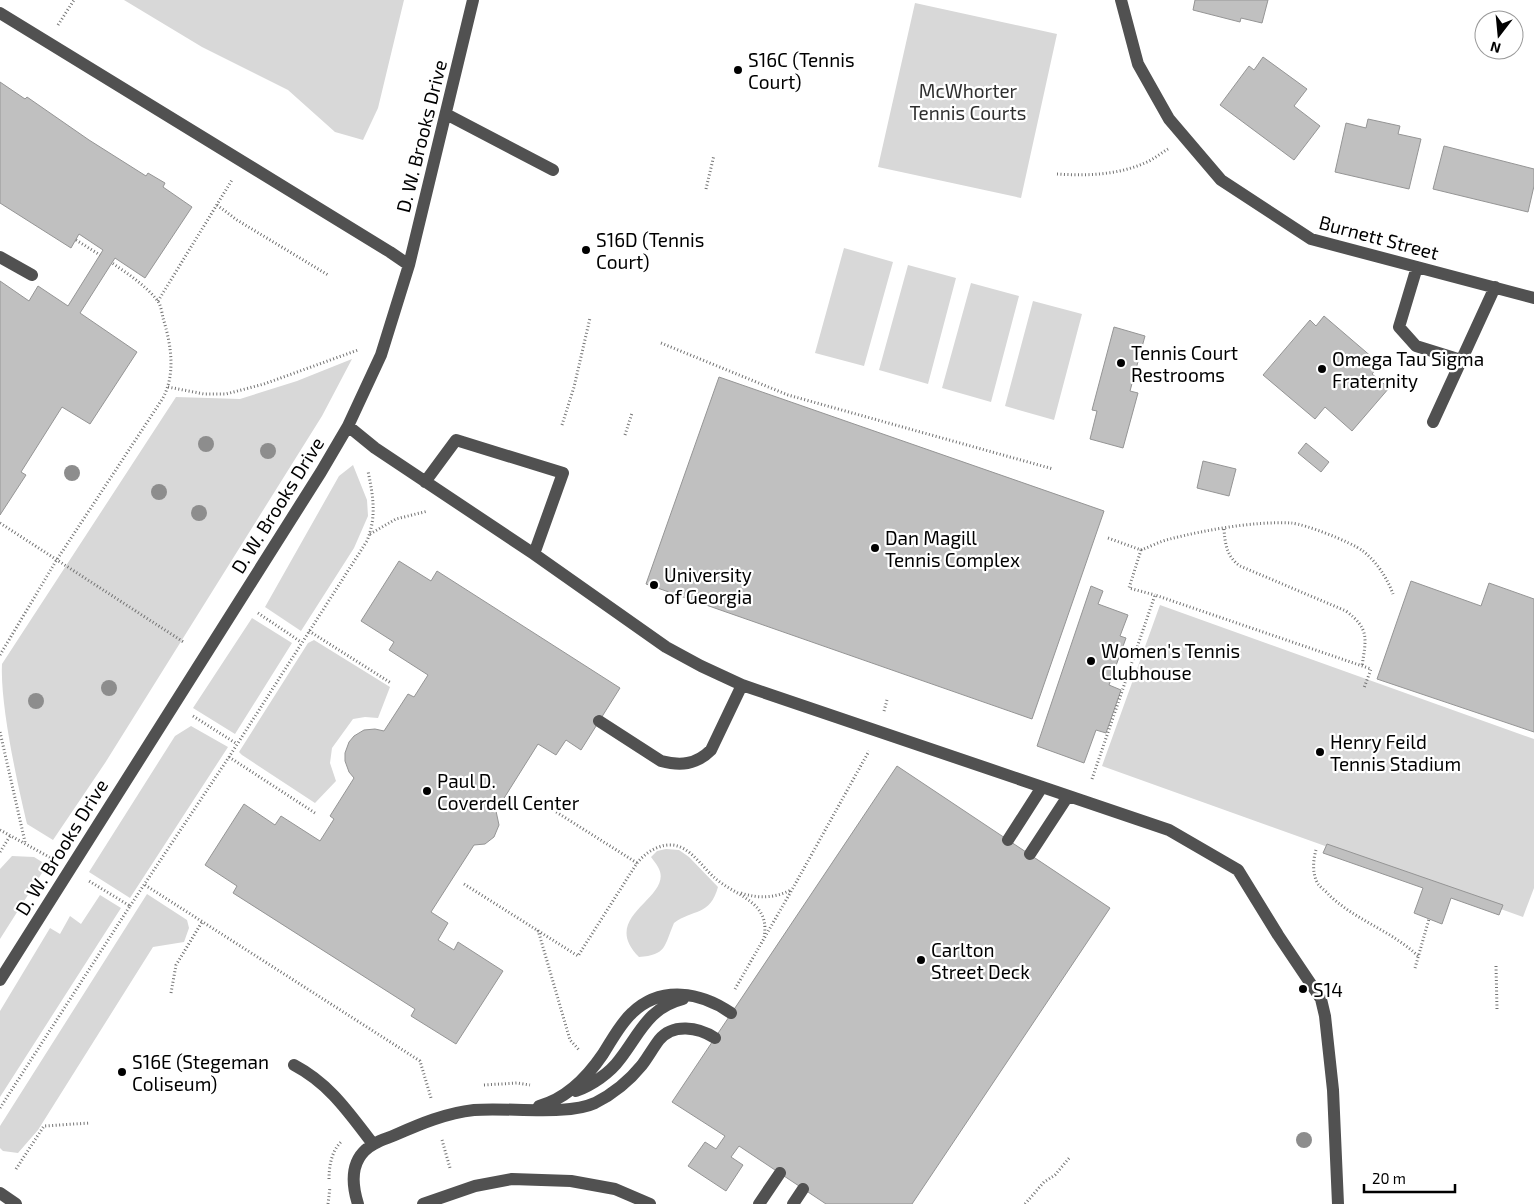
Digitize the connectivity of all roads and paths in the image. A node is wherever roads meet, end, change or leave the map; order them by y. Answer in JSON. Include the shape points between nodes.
{"nodes":[{"id":1,"x":74,"y":0,"type":"edge"},
{"id":2,"x":474,"y":0,"type":"edge"},
{"id":3,"x":1121,"y":0,"type":"edge"},
{"id":4,"x":0,"y":13,"type":"edge"},
{"id":5,"x":47,"y":42,"type":"junction"},
{"id":6,"x":446,"y":114,"type":"junction"},
{"id":7,"x":714,"y":155,"type":"dead end"},
{"id":8,"x":1148,"y":162,"type":"dead end"},
{"id":9,"x":243,"y":163,"type":"junction"},
{"id":10,"x":553,"y":170,"type":"dead end"},
{"id":11,"x":1057,"y":174,"type":"dead end"},
{"id":12,"x":706,"y":189,"type":"dead end"},
{"id":13,"x":217,"y":205,"type":"junction"},
{"id":14,"x":76,"y":240,"type":"dead end"},
{"id":15,"x":100,"y":254,"type":"dead end"},
{"id":16,"x":0,"y":257,"type":"edge"},
{"id":17,"x":112,"y":263,"type":"dead end"},
{"id":18,"x":409,"y":265,"type":"junction"},
{"id":19,"x":1416,"y":267,"type":"junction"},
{"id":20,"x":328,"y":274,"type":"dead end"},
{"id":21,"x":32,"y":275,"type":"dead end"},
{"id":22,"x":1494,"y":287,"type":"junction"},
{"id":23,"x":1534,"y":298,"type":"edge"},
{"id":24,"x":158,"y":301,"type":"junction"},
{"id":25,"x":590,"y":318,"type":"dead end"},
{"id":26,"x":661,"y":343,"type":"dead end"},
{"id":27,"x":361,"y":349,"type":"dead end"},
{"id":28,"x":1461,"y":360,"type":"junction"},
{"id":29,"x":168,"y":387,"type":"junction"},
{"id":30,"x":632,"y":413,"type":"dead end"},
{"id":31,"x":1432,"y":422,"type":"dead end"},
{"id":32,"x":562,"y":424,"type":"dead end"},
{"id":33,"x":348,"y":426,"type":"junction"},
{"id":34,"x":625,"y":435,"type":"dead end"},
{"id":35,"x":368,"y":467,"type":"dead end"},
{"id":36,"x":1053,"y":469,"type":"dead end"},
{"id":37,"x":425,"y":482,"type":"junction"},
{"id":38,"x":434,"y":510,"type":"dead end"},
{"id":39,"x":0,"y":522,"type":"edge"},
{"id":40,"x":1224,"y":529,"type":"junction"},
{"id":41,"x":369,"y":534,"type":"junction"},
{"id":42,"x":1108,"y":538,"type":"dead end"},
{"id":43,"x":1141,"y":550,"type":"junction"},
{"id":44,"x":534,"y":554,"type":"junction"},
{"id":45,"x":56,"y":560,"type":"junction"},
{"id":46,"x":1155,"y":594,"type":"junction"},
{"id":47,"x":1393,"y":594,"type":"dead end"},
{"id":48,"x":258,"y":613,"type":"dead end"},
{"id":49,"x":309,"y":631,"type":"junction"},
{"id":50,"x":302,"y":642,"type":"junction"},
{"id":51,"x":185,"y":644,"type":"dead end"},
{"id":52,"x":0,"y":655,"type":"edge"},
{"id":53,"x":1362,"y":666,"type":"junction"},
{"id":54,"x":391,"y":683,"type":"dead end"},
{"id":55,"x":742,"y":685,"type":"junction"},
{"id":56,"x":1364,"y":688,"type":"dead end"},
{"id":57,"x":189,"y":714,"type":"dead end"},
{"id":58,"x":599,"y":721,"type":"dead end"},
{"id":59,"x":0,"y":732,"type":"edge"},
{"id":60,"x":237,"y":744,"type":"junction"},
{"id":61,"x":872,"y":746,"type":"dead end"},
{"id":62,"x":229,"y":757,"type":"junction"},
{"id":63,"x":1092,"y":779,"type":"dead end"},
{"id":64,"x":1042,"y":787,"type":"junction"},
{"id":65,"x":1068,"y":796,"type":"junction"},
{"id":66,"x":534,"y":798,"type":"dead end"},
{"id":67,"x":315,"y":812,"type":"dead end"},
{"id":68,"x":0,"y":830,"type":"edge"},
{"id":69,"x":10,"y":836,"type":"junction"},
{"id":70,"x":1008,"y":840,"type":"dead end"},
{"id":71,"x":24,"y":842,"type":"junction"},
{"id":72,"x":1316,"y":850,"type":"dead end"},
{"id":73,"x":0,"y":852,"type":"edge"},
{"id":74,"x":1030,"y":854,"type":"dead end"},
{"id":75,"x":51,"y":858,"type":"dead end"},
{"id":76,"x":637,"y":863,"type":"junction"},
{"id":77,"x":84,"y":878,"type":"dead end"},
{"id":78,"x":464,"y":884,"type":"dead end"},
{"id":79,"x":145,"y":885,"type":"junction"},
{"id":80,"x":794,"y":888,"type":"junction"},
{"id":81,"x":734,"y":890,"type":"junction"},
{"id":82,"x":130,"y":906,"type":"junction"},
{"id":83,"x":1429,"y":919,"type":"dead end"},
{"id":84,"x":202,"y":922,"type":"junction"},
{"id":85,"x":538,"y":930,"type":"junction"},
{"id":86,"x":763,"y":940,"type":"junction"},
{"id":87,"x":1418,"y":956,"type":"junction"},
{"id":88,"x":1496,"y":966,"type":"dead end"},
{"id":89,"x":1415,"y":968,"type":"dead end"},
{"id":90,"x":0,"y":980,"type":"edge"},
{"id":91,"x":171,"y":993,"type":"dead end"},
{"id":92,"x":732,"y":994,"type":"dead end"},
{"id":93,"x":706,"y":998,"type":"junction"},
{"id":94,"x":1497,"y":1009,"type":"dead end"},
{"id":95,"x":731,"y":1013,"type":"dead end"},
{"id":96,"x":714,"y":1038,"type":"dead end"},
{"id":97,"x":585,"y":1057,"type":"dead end"},
{"id":98,"x":294,"y":1065,"type":"dead end"},
{"id":99,"x":480,"y":1085,"type":"dead end"},
{"id":100,"x":537,"y":1086,"type":"dead end"},
{"id":101,"x":438,"y":1094,"type":"dead end"},
{"id":102,"x":430,"y":1096,"type":"junction"},
{"id":103,"x":560,"y":1097,"type":"junction"},
{"id":104,"x":422,"y":1099,"type":"dead end"},
{"id":105,"x":0,"y":1108,"type":"edge"},
{"id":106,"x":529,"y":1109,"type":"junction"},
{"id":107,"x":90,"y":1123,"type":"dead end"},
{"id":108,"x":358,"y":1124,"type":"junction"},
{"id":109,"x":373,"y":1144,"type":"junction"},
{"id":110,"x":443,"y":1144,"type":"dead end"},
{"id":111,"x":1070,"y":1158,"type":"dead end"},
{"id":112,"x":450,"y":1168,"type":"dead end"},
{"id":113,"x":16,"y":1169,"type":"dead end"},
{"id":114,"x":780,"y":1173,"type":"dead end"},
{"id":115,"x":803,"y":1189,"type":"dead end"},
{"id":116,"x":0,"y":1193,"type":"edge"},
{"id":117,"x":16,"y":1204,"type":"edge"},
{"id":118,"x":328,"y":1204,"type":"edge"},
{"id":119,"x":358,"y":1204,"type":"edge"},
{"id":120,"x":424,"y":1204,"type":"edge"},
{"id":121,"x":650,"y":1204,"type":"edge"},
{"id":122,"x":759,"y":1204,"type":"edge"},
{"id":123,"x":792,"y":1204,"type":"edge"},
{"id":124,"x":1025,"y":1204,"type":"edge"},
{"id":125,"x":1338,"y":1204,"type":"edge"}],
"edges":[{"from":1,"to":5,"type":"path"},
{"from":2,"to":6,"type":"street","name":"D. W. Brooks Drive"},
{"from":3,"to":19,"type":"street","name":"Burnett Street","via":[[1138,64],[1169,119],[1221,180],[1311,240]]},
{"from":4,"to":5,"type":"street"},
{"from":5,"to":9,"type":"street"},
{"from":6,"to":10,"type":"street"},
{"from":6,"to":18,"type":"street","name":"D. W. Brooks Drive"},
{"from":7,"to":12,"type":"path"},
{"from":8,"to":11,"type":"path","via":[[1120,171],[1083,176]]},
{"from":9,"to":13,"type":"path"},
{"from":9,"to":18,"type":"street"},
{"from":13,"to":20,"type":"path"},
{"from":13,"to":24,"type":"path"},
{"from":14,"to":15,"type":"path"},
{"from":16,"to":21,"type":"street"},
{"from":17,"to":24,"type":"path"},
{"from":18,"to":33,"type":"street","name":"D. W. Brooks Drive","via":[[381,355]]},
{"from":19,"to":22,"type":"street","name":"Burnett Street"},
{"from":19,"to":28,"type":"street","via":[[1399,327],[1416,346]]},
{"from":22,"to":23,"type":"street","name":"Burnett Street"},
{"from":22,"to":28,"type":"street"},
{"from":24,"to":29,"type":"path","via":[[171,348],[172,369]]},
{"from":25,"to":32,"type":"path"},
{"from":26,"to":36,"type":"path","via":[[788,395]]},
{"from":27,"to":29,"type":"path","via":[[264,384],[226,394],[204,394]]},
{"from":28,"to":31,"type":"street"},
{"from":29,"to":45,"type":"path"},
{"from":30,"to":34,"type":"path"},
{"from":33,"to":37,"type":"street"},
{"from":33,"to":90,"type":"street","name":"D. W. Brooks Drive"},
{"from":35,"to":41,"type":"path","via":[[374,495],[374,518]]},
{"from":37,"to":44,"type":"street"},
{"from":37,"to":44,"type":"street","via":[[456,440],[563,473]]},
{"from":38,"to":41,"type":"path","via":[[396,519]]},
{"from":39,"to":45,"type":"path"},
{"from":40,"to":43,"type":"path","via":[[1168,539]]},
{"from":40,"to":47,"type":"path","via":[[1293,523],[1326,533],[1362,550],[1387,578]]},
{"from":40,"to":53,"type":"path","via":[[1231,559],[1240,566],[1346,611],[1358,620],[1365,631]]},
{"from":41,"to":49,"type":"path"},
{"from":42,"to":43,"type":"path"},
{"from":43,"to":46,"type":"path","via":[[1129,588]]},
{"from":44,"to":55,"type":"street","via":[[666,647]]},
{"from":45,"to":51,"type":"path"},
{"from":45,"to":52,"type":"path"},
{"from":46,"to":53,"type":"path"},
{"from":46,"to":63,"type":"path"},
{"from":48,"to":50,"type":"path"},
{"from":49,"to":50,"type":"path"},
{"from":49,"to":54,"type":"path"},
{"from":50,"to":60,"type":"path"},
{"from":53,"to":56,"type":"path","via":[[1371,669]]},
{"from":55,"to":58,"type":"street","via":[[711,750],[690,763],[661,761]]},
{"from":55,"to":64,"type":"street"},
{"from":57,"to":60,"type":"path"},
{"from":59,"to":71,"type":"path"},
{"from":60,"to":62,"type":"path"},
{"from":61,"to":80,"type":"path"},
{"from":62,"to":67,"type":"path"},
{"from":62,"to":79,"type":"path"},
{"from":64,"to":65,"type":"street"},
{"from":64,"to":70,"type":"street"},
{"from":65,"to":74,"type":"street"},
{"from":65,"to":125,"type":"street","via":[[1169,830],[1238,870],[1320,999],[1334,1090]]},
{"from":66,"to":76,"type":"path"},
{"from":68,"to":69,"type":"path"},
{"from":69,"to":71,"type":"path"},
{"from":69,"to":73,"type":"path"},
{"from":71,"to":75,"type":"path"},
{"from":72,"to":87,"type":"path","via":[[1314,872],[1318,884],[1337,902],[1405,944]]},
{"from":76,"to":81,"type":"path","via":[[656,848],[679,847],[697,859],[716,880]]},
{"from":76,"to":85,"type":"path","via":[[578,956]]},
{"from":77,"to":82,"type":"path"},
{"from":78,"to":85,"type":"path"},
{"from":79,"to":82,"type":"path"},
{"from":79,"to":84,"type":"path"},
{"from":80,"to":81,"type":"path","via":[[763,897]]},
{"from":80,"to":86,"type":"path"},
{"from":81,"to":86,"type":"path","via":[[751,901],[761,914],[765,927]]},
{"from":82,"to":105,"type":"path"},
{"from":83,"to":87,"type":"path"},
{"from":84,"to":91,"type":"path","via":[[176,965]]},
{"from":84,"to":102,"type":"path","via":[[420,1061]]},
{"from":85,"to":97,"type":"path","via":[[570,1040]]},
{"from":86,"to":92,"type":"path"},
{"from":87,"to":89,"type":"path"},
{"from":88,"to":94,"type":"path"},
{"from":93,"to":95,"type":"street"},
{"from":93,"to":103,"type":"street","via":[[682,999],[663,1007],[643,1025],[608,1072],[581,1089]]},
{"from":93,"to":103,"type":"street","via":[[679,994],[649,1001],[633,1012],[584,1078]]},
{"from":96,"to":106,"type":"street","via":[[697,1029],[675,1030],[660,1039],[633,1074],[604,1098],[570,1108]]},
{"from":98,"to":108,"type":"street","via":[[326,1087]]},
{"from":99,"to":100,"type":"path","via":[[517,1083]]},
{"from":101,"to":102,"type":"path"},
{"from":102,"to":104,"type":"path"},
{"from":103,"to":106,"type":"street"},
{"from":106,"to":109,"type":"street","via":[[473,1110],[444,1116]]},
{"from":107,"to":113,"type":"path","via":[[44,1126]]},
{"from":108,"to":109,"type":"street"},
{"from":108,"to":118,"type":"path","via":[[339,1143],[332,1158]]},
{"from":109,"to":119,"type":"street","via":[[360,1157],[352,1174]]},
{"from":110,"to":112,"type":"path"},
{"from":111,"to":124,"type":"path"},
{"from":114,"to":122,"type":"street"},
{"from":115,"to":123,"type":"street"},
{"from":116,"to":117,"type":"street"},
{"from":120,"to":121,"type":"street","via":[[474,1186],[512,1178],[615,1189]]}]}
